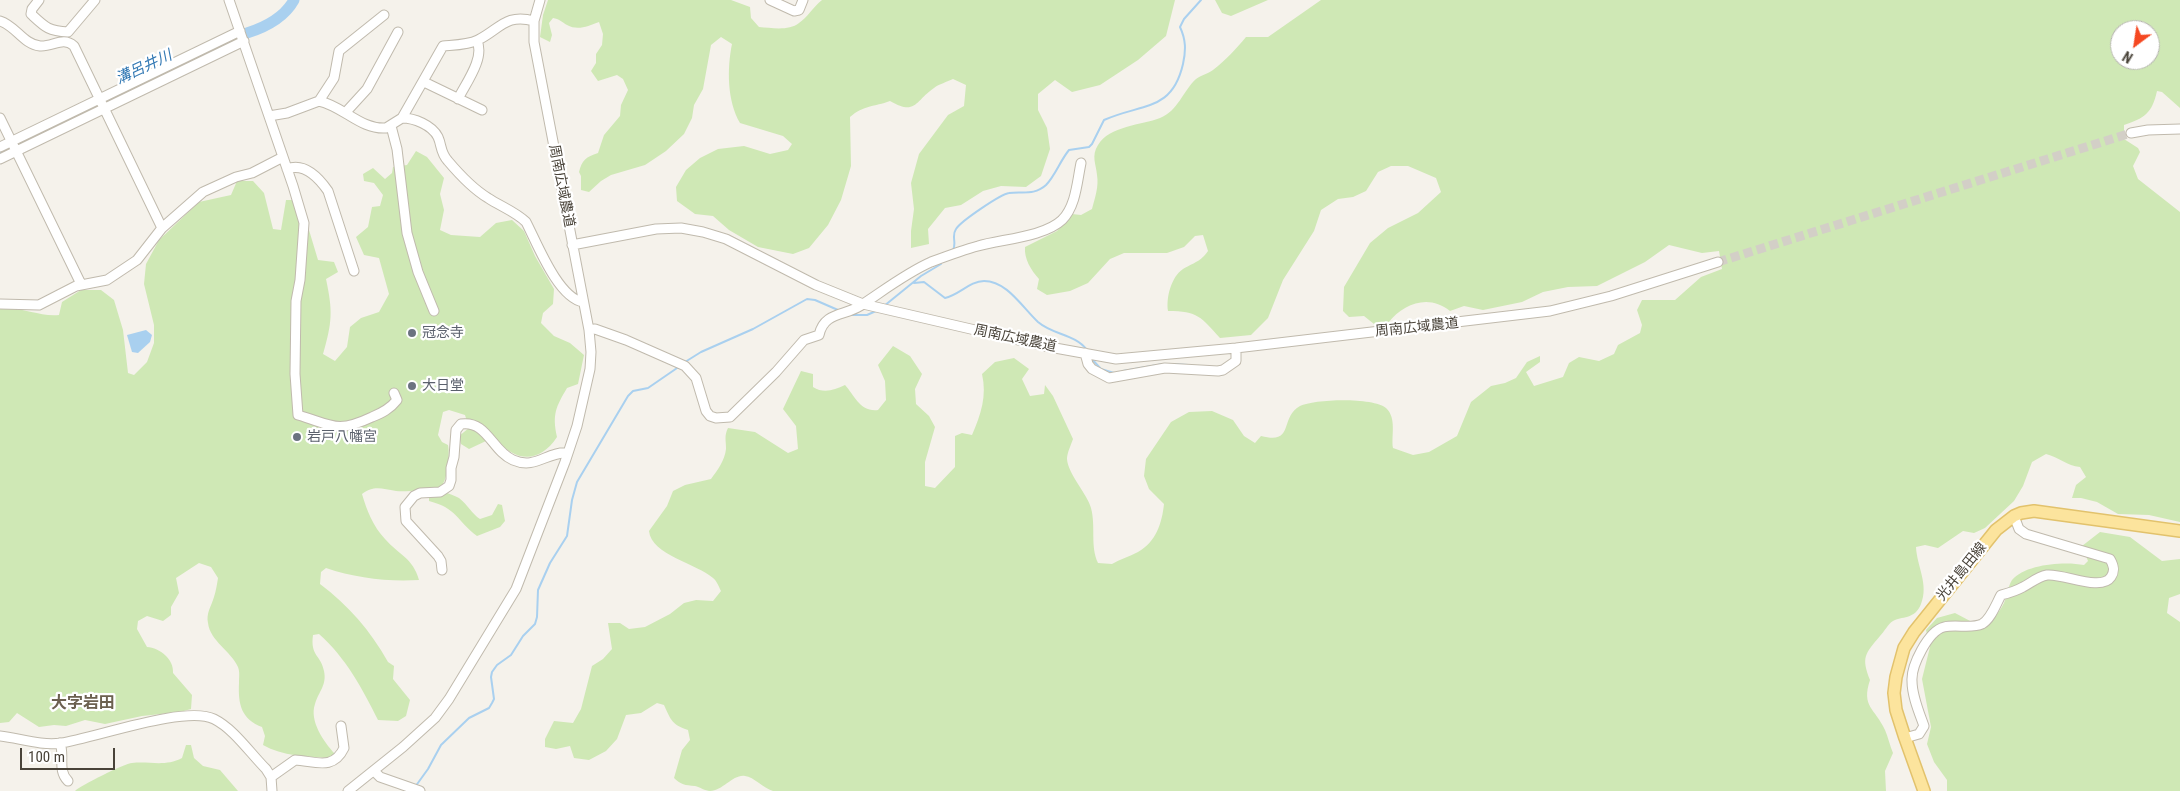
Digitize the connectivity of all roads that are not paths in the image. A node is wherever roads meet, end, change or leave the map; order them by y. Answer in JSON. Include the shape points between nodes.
{"nodes":[{"id":1,"x":39,"y":0,"type":"edge"},
{"id":2,"x":95,"y":0,"type":"edge"},
{"id":3,"x":229,"y":0,"type":"edge"},
{"id":4,"x":540,"y":0,"type":"edge"},
{"id":5,"x":770,"y":0,"type":"edge"},
{"id":6,"x":803,"y":0,"type":"edge"},
{"id":7,"x":384,"y":15,"type":"dead end"},
{"id":8,"x":0,"y":21,"type":"edge"},
{"id":9,"x":534,"y":21,"type":"junction"},
{"id":10,"x":53,"y":32,"type":"junction"},
{"id":11,"x":398,"y":32,"type":"dead end"},
{"id":12,"x":242,"y":36,"type":"junction"},
{"id":13,"x":477,"y":41,"type":"junction"},
{"id":14,"x":37,"y":45,"type":"junction"},
{"id":15,"x":424,"y":82,"type":"junction"},
{"id":16,"x":100,"y":99,"type":"junction"},
{"id":17,"x":458,"y":99,"type":"junction"},
{"id":18,"x":319,"y":101,"type":"junction"},
{"id":19,"x":104,"y":109,"type":"junction"},
{"id":20,"x":482,"y":110,"type":"dead end"},
{"id":21,"x":346,"y":112,"type":"junction"},
{"id":22,"x":269,"y":116,"type":"junction"},
{"id":23,"x":0,"y":118,"type":"edge"},
{"id":24,"x":402,"y":118,"type":"junction"},
{"id":25,"x":391,"y":126,"type":"junction"},
{"id":26,"x":2180,"y":129,"type":"edge"},
{"id":27,"x":2131,"y":133,"type":"tunnel mouth"},
{"id":28,"x":11,"y":141,"type":"junction"},
{"id":29,"x":0,"y":147,"type":"edge"},
{"id":30,"x":16,"y":151,"type":"junction"},
{"id":31,"x":283,"y":157,"type":"junction"},
{"id":32,"x":0,"y":159,"type":"edge"},
{"id":33,"x":1081,"y":163,"type":"dead end"},
{"id":34,"x":288,"y":169,"type":"junction"},
{"id":35,"x":162,"y":228,"type":"junction"},
{"id":36,"x":572,"y":245,"type":"junction"},
{"id":37,"x":1718,"y":262,"type":"tunnel mouth"},
{"id":38,"x":354,"y":272,"type":"dead end"},
{"id":39,"x":81,"y":284,"type":"junction"},
{"id":40,"x":583,"y":302,"type":"junction"},
{"id":41,"x":0,"y":304,"type":"edge"},
{"id":42,"x":863,"y":304,"type":"junction"},
{"id":43,"x":434,"y":311,"type":"dead end"},
{"id":44,"x":589,"y":330,"type":"junction"},
{"id":45,"x":1236,"y":348,"type":"junction"},
{"id":46,"x":1085,"y":353,"type":"junction"},
{"id":47,"x":394,"y":393,"type":"dead end"},
{"id":48,"x":568,"y":453,"type":"junction"},
{"id":49,"x":2014,"y":516,"type":"junction"},
{"id":50,"x":2180,"y":531,"type":"edge"},
{"id":51,"x":442,"y":570,"type":"dead end"},
{"id":52,"x":340,"y":726,"type":"dead end"},
{"id":53,"x":0,"y":736,"type":"edge"},
{"id":54,"x":1905,"y":738,"type":"junction"},
{"id":55,"x":60,"y":743,"type":"junction"},
{"id":56,"x":374,"y":771,"type":"junction"},
{"id":57,"x":271,"y":777,"type":"junction"},
{"id":58,"x":68,"y":781,"type":"dead end"},
{"id":59,"x":416,"y":790,"type":"edge"},
{"id":60,"x":272,"y":791,"type":"edge"},
{"id":61,"x":348,"y":791,"type":"edge"},
{"id":62,"x":1924,"y":791,"type":"edge"}],
"edges":[{"from":1,"to":10,"type":"street","via":[[31,14]]},
{"from":2,"to":10,"type":"street","via":[[68,32]]},
{"from":3,"to":12,"type":"street"},
{"from":4,"to":9,"type":"street","name":"周南広域農道"},
{"from":5,"to":6,"type":"street","via":[[794,11],[799,10]]},
{"from":7,"to":18,"type":"street","via":[[340,51],[334,78]]},
{"from":8,"to":14,"type":"street"},
{"from":9,"to":13,"type":"street","via":[[510,19]]},
{"from":9,"to":36,"type":"street","name":"周南広域農道","via":[[537,60]]},
{"from":10,"to":14,"type":"street"},
{"from":11,"to":21,"type":"street","via":[[366,89]]},
{"from":12,"to":16,"type":"street"},
{"from":12,"to":19,"type":"street"},
{"from":12,"to":22,"type":"street"},
{"from":13,"to":15,"type":"street","via":[[443,46]]},
{"from":13,"to":17,"type":"street","via":[[480,46],[478,58]]},
{"from":14,"to":16,"type":"street","via":[[70,42]]},
{"from":15,"to":17,"type":"street"},
{"from":15,"to":24,"type":"street"},
{"from":16,"to":19,"type":"street"},
{"from":16,"to":28,"type":"street"},
{"from":17,"to":20,"type":"street"},
{"from":18,"to":21,"type":"street"},
{"from":18,"to":22,"type":"street"},
{"from":19,"to":30,"type":"street"},
{"from":19,"to":35,"type":"street"},
{"from":21,"to":25,"type":"street","via":[[379,129]]},
{"from":22,"to":31,"type":"street"},
{"from":23,"to":28,"type":"street"},
{"from":24,"to":25,"type":"street"},
{"from":24,"to":40,"type":"street","via":[[433,130],[449,162],[486,196],[526,222],[558,283],[570,296]]},
{"from":25,"to":43,"type":"street","via":[[397,149],[407,233]]},
{"from":26,"to":27,"type":"street"},
{"from":28,"to":29,"type":"street"},
{"from":28,"to":30,"type":"street"},
{"from":30,"to":32,"type":"street"},
{"from":30,"to":39,"type":"street"},
{"from":31,"to":34,"type":"street"},
{"from":31,"to":35,"type":"street","via":[[203,192]]},
{"from":33,"to":42,"type":"street","via":[[1071,209],[1054,226],[932,262],[913,270]]},
{"from":34,"to":38,"type":"street","via":[[308,170],[324,186]]},
{"from":34,"to":47,"type":"street","via":[[305,232],[296,301],[298,415],[344,428],[390,408],[397,400]]},
{"from":35,"to":39,"type":"street","via":[[138,260],[107,280]]},
{"from":36,"to":40,"type":"street"},
{"from":36,"to":42,"type":"street","name":"周南広域農道","via":[[656,229],[681,228],[704,232],[739,245],[816,285]]},
{"from":37,"to":45,"type":"street","name":"周南広域農道","via":[[1611,296],[1550,311]]},
{"from":39,"to":41,"type":"street","via":[[39,305]]},
{"from":40,"to":44,"type":"street"},
{"from":42,"to":44,"type":"street","via":[[829,318],[819,335],[804,340],[730,417],[710,416],[696,378],[682,364],[626,340],[595,329]]},
{"from":42,"to":46,"type":"street","name":"周南広域農道"},
{"from":44,"to":48,"type":"street","via":[[590,369]]},
{"from":45,"to":46,"type":"street","name":"周南広域農道","via":[[1116,359]]},
{"from":45,"to":46,"type":"street","via":[[1236,361],[1223,370],[1210,372],[1177,367],[1129,373],[1116,378],[1092,369]]},
{"from":48,"to":51,"type":"street","via":[[557,453],[530,464],[517,461],[510,459],[475,425],[461,424],[456,430],[449,486],[440,492],[420,493],[406,507],[406,521],[438,556]]},
{"from":48,"to":56,"type":"street","via":[[522,576],[500,617],[434,718]]},
{"from":49,"to":50,"type":"main road","name":"光井島田線","via":[[2034,511]]},
{"from":49,"to":54,"type":"main road","name":"光井島田線","via":[[1996,530],[1904,648],[1894,693]]},
{"from":49,"to":54,"type":"street","via":[[2019,529],[2026,534],[2110,559],[2113,574],[2102,583],[2049,575],[2039,577],[2017,591],[2001,595],[1981,624],[1942,627],[1935,631],[1920,654],[1911,680],[1924,726],[1919,734]]},
{"from":52,"to":57,"type":"street","via":[[344,748],[335,760],[320,764],[295,760]]},
{"from":53,"to":55,"type":"street"},
{"from":54,"to":62,"type":"main road","name":"光井島田線"},
{"from":55,"to":57,"type":"street","via":[[178,716],[205,716],[232,734]]},
{"from":55,"to":58,"type":"street","via":[[61,771]]},
{"from":56,"to":59,"type":"street","via":[[380,777]]},
{"from":56,"to":61,"type":"street"},
{"from":57,"to":60,"type":"street"}]}
